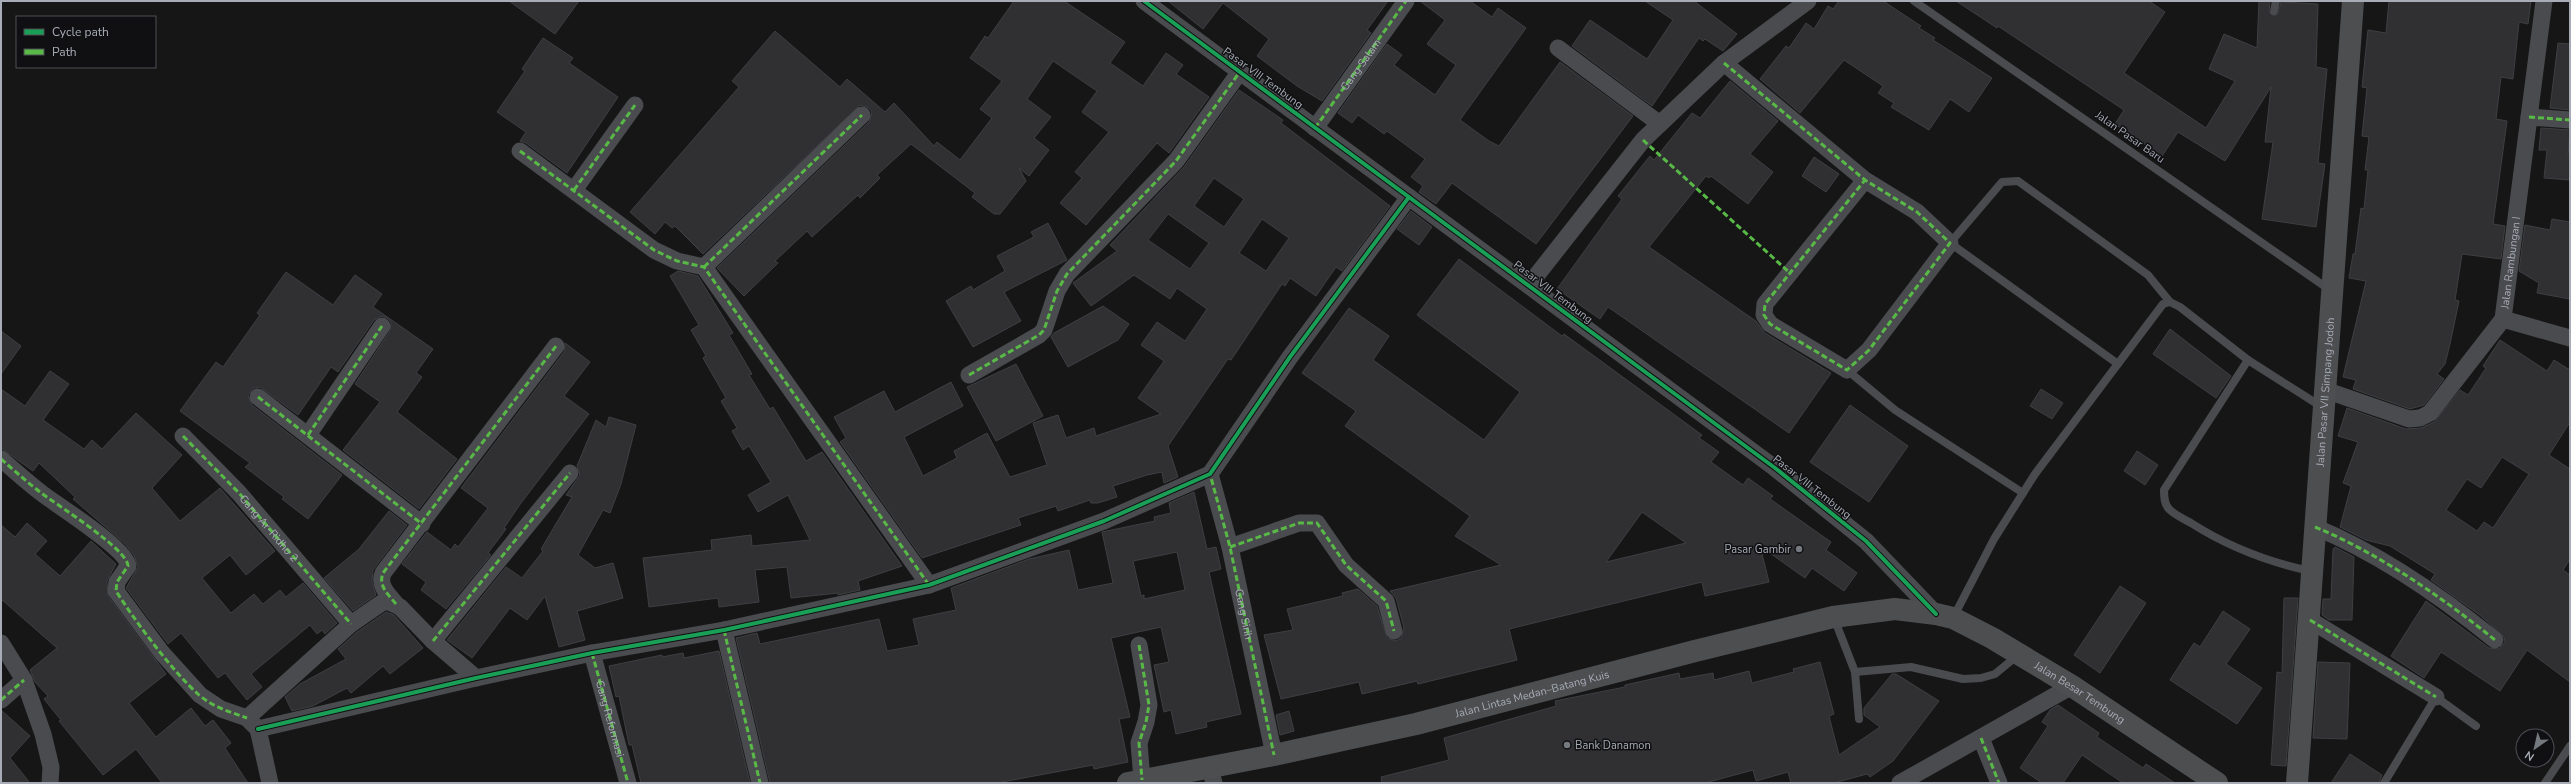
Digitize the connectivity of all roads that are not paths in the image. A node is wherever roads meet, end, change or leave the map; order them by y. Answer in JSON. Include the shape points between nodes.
{"nodes":[{"id":1,"x":1144,"y":1,"type":"edge"},
{"id":2,"x":1406,"y":1,"type":"edge"},
{"id":3,"x":1808,"y":1,"type":"edge"},
{"id":4,"x":1914,"y":1,"type":"edge"},
{"id":5,"x":2276,"y":1,"type":"edge"},
{"id":6,"x":2353,"y":1,"type":"edge"},
{"id":7,"x":2544,"y":1,"type":"edge"},
{"id":8,"x":2274,"y":11,"type":"dead end"},
{"id":9,"x":1558,"y":48,"type":"dead end"},
{"id":10,"x":1724,"y":63,"type":"junction"},
{"id":11,"x":1239,"y":73,"type":"junction"},
{"id":12,"x":636,"y":105,"type":"dead end"},
{"id":13,"x":862,"y":115,"type":"dead end"},
{"id":14,"x":2529,"y":117,"type":"junction"},
{"id":15,"x":2570,"y":120,"type":"edge"},
{"id":16,"x":1660,"y":124,"type":"junction"},
{"id":17,"x":1315,"y":128,"type":"junction"},
{"id":18,"x":520,"y":151,"type":"dead end"},
{"id":19,"x":1865,"y":180,"type":"junction"},
{"id":20,"x":574,"y":190,"type":"junction"},
{"id":21,"x":1409,"y":197,"type":"junction"},
{"id":22,"x":1950,"y":243,"type":"junction"},
{"id":23,"x":704,"y":267,"type":"junction"},
{"id":24,"x":1530,"y":285,"type":"junction"},
{"id":25,"x":2332,"y":291,"type":"junction"},
{"id":26,"x":2170,"y":302,"type":"junction"},
{"id":27,"x":2503,"y":319,"type":"junction"},
{"id":28,"x":382,"y":326,"type":"dead end"},
{"id":29,"x":2570,"y":338,"type":"edge"},
{"id":30,"x":556,"y":346,"type":"dead end"},
{"id":31,"x":2248,"y":360,"type":"junction"},
{"id":32,"x":2118,"y":364,"type":"junction"},
{"id":33,"x":1847,"y":370,"type":"junction"},
{"id":34,"x":969,"y":375,"type":"dead end"},
{"id":35,"x":258,"y":397,"type":"dead end"},
{"id":36,"x":2325,"y":399,"type":"junction"},
{"id":37,"x":183,"y":436,"type":"dead end"},
{"id":38,"x":308,"y":436,"type":"junction"},
{"id":39,"x":1,"y":459,"type":"edge"},
{"id":40,"x":570,"y":473,"type":"dead end"},
{"id":41,"x":1210,"y":474,"type":"junction"},
{"id":42,"x":2023,"y":493,"type":"junction"},
{"id":43,"x":422,"y":524,"type":"junction"},
{"id":44,"x":2315,"y":527,"type":"junction"},
{"id":45,"x":1230,"y":547,"type":"junction"},
{"id":46,"x":2313,"y":572,"type":"junction"},
{"id":47,"x":929,"y":585,"type":"junction"},
{"id":48,"x":396,"y":604,"type":"junction"},
{"id":49,"x":1945,"y":616,"type":"junction"},
{"id":50,"x":1834,"y":617,"type":"junction"},
{"id":51,"x":2310,"y":620,"type":"junction"},
{"id":52,"x":351,"y":624,"type":"junction"},
{"id":53,"x":724,"y":630,"type":"junction"},
{"id":54,"x":1394,"y":632,"type":"dead end"},
{"id":55,"x":2494,"y":640,"type":"dead end"},
{"id":56,"x":433,"y":641,"type":"junction"},
{"id":57,"x":1,"y":643,"type":"edge"},
{"id":58,"x":1140,"y":645,"type":"dead end"},
{"id":59,"x":592,"y":653,"type":"junction"},
{"id":60,"x":2018,"y":654,"type":"junction"},
{"id":61,"x":1855,"y":672,"type":"junction"},
{"id":62,"x":476,"y":678,"type":"junction"},
{"id":63,"x":24,"y":680,"type":"junction"},
{"id":64,"x":2072,"y":686,"type":"junction"},
{"id":65,"x":2436,"y":697,"type":"junction"},
{"id":66,"x":1,"y":700,"type":"edge"},
{"id":67,"x":1859,"y":719,"type":"dead end"},
{"id":68,"x":252,"y":724,"type":"junction"},
{"id":69,"x":2476,"y":726,"type":"dead end"},
{"id":70,"x":1981,"y":738,"type":"junction"},
{"id":71,"x":2570,"y":746,"type":"edge"},
{"id":72,"x":1274,"y":755,"type":"junction"},
{"id":73,"x":1212,"y":776,"type":"edge"},
{"id":74,"x":1135,"y":781,"type":"edge"},
{"id":75,"x":50,"y":783,"type":"edge"},
{"id":76,"x":270,"y":783,"type":"edge"},
{"id":77,"x":628,"y":783,"type":"edge"},
{"id":78,"x":760,"y":783,"type":"edge"},
{"id":79,"x":1900,"y":783,"type":"edge"},
{"id":80,"x":1999,"y":783,"type":"edge"},
{"id":81,"x":2217,"y":783,"type":"edge"},
{"id":82,"x":2297,"y":783,"type":"edge"},
{"id":83,"x":2384,"y":783,"type":"edge"},
{"id":84,"x":2545,"y":783,"type":"edge"}],
"edges":[{"from":1,"to":11,"type":"street","name":"Pasar VIII Tembung"},
{"from":2,"to":17,"type":"street","name":"Gang Salam"},
{"from":3,"to":10,"type":"street"},
{"from":4,"to":25,"type":"lane","name":"Jalan Pasar Baru"},
{"from":5,"to":8,"type":"lane"},
{"from":6,"to":25,"type":"main road","name":"Jalan Pasar VII Simpang Jodoh"},
{"from":7,"to":14,"type":"street","name":"Jalan Rambungan I"},
{"from":9,"to":16,"type":"street"},
{"from":10,"to":16,"type":"street"},
{"from":10,"to":19,"type":"street"},
{"from":11,"to":17,"type":"street","name":"Pasar VIII Tembung"},
{"from":11,"to":34,"type":"street","via":[[1176,161],[1068,274],[1057,291],[1044,330]]},
{"from":12,"to":20,"type":"street"},
{"from":13,"to":23,"type":"street"},
{"from":14,"to":15,"type":"street"},
{"from":14,"to":27,"type":"street","name":"Jalan Rambungan I"},
{"from":16,"to":24,"type":"street","via":[[1643,140]]},
{"from":17,"to":21,"type":"street","name":"Pasar VIII Tembung"},
{"from":18,"to":20,"type":"street"},
{"from":19,"to":22,"type":"street","via":[[1917,212]]},
{"from":19,"to":33,"type":"street","via":[[1765,304],[1764,315],[1770,324]]},
{"from":20,"to":23,"type":"street","via":[[654,250],[677,261]]},
{"from":21,"to":24,"type":"street","name":"Pasar VIII Tembung"},
{"from":21,"to":41,"type":"street","via":[[1290,357]]},
{"from":22,"to":26,"type":"lane","via":[[2002,182],[2018,181],[2148,275]]},
{"from":22,"to":32,"type":"lane"},
{"from":22,"to":33,"type":"street","via":[[1869,350]]},
{"from":23,"to":47,"type":"street"},
{"from":24,"to":49,"type":"street","name":"Pasar VIII Tembung","via":[[1775,468],[1866,541]]},
{"from":25,"to":36,"type":"main road","name":"Jalan Pasar VII Simpang Jodoh"},
{"from":26,"to":31,"type":"lane"},
{"from":26,"to":32,"type":"lane","via":[[2159,308]]},
{"from":27,"to":29,"type":"street"},
{"from":27,"to":36,"type":"street","name":"Jalan Rambungan I","via":[[2430,413],[2420,418],[2399,416]]},
{"from":28,"to":38,"type":"street"},
{"from":30,"to":43,"type":"street"},
{"from":31,"to":36,"type":"lane"},
{"from":31,"to":46,"type":"lane","via":[[2164,490],[2164,499],[2169,509],[2207,533],[2244,551],[2285,566]]},
{"from":32,"to":42,"type":"lane"},
{"from":33,"to":42,"type":"lane","via":[[1896,410]]},
{"from":35,"to":38,"type":"street"},
{"from":36,"to":44,"type":"main road","name":"Jalan Pasar VII Simpang Jodoh"},
{"from":37,"to":52,"type":"street","name":"Gang Ar-Ridho 2","via":[[239,493]]},
{"from":38,"to":43,"type":"street"},
{"from":39,"to":68,"type":"street","via":[[125,557],[128,566],[117,582],[116,591],[157,646],[200,695]]},
{"from":40,"to":56,"type":"street"},
{"from":41,"to":45,"type":"street","name":"Gang Sirih"},
{"from":41,"to":47,"type":"street","via":[[1104,521]]},
{"from":42,"to":49,"type":"lane"},
{"from":43,"to":48,"type":"street","via":[[380,580]]},
{"from":44,"to":46,"type":"main road","name":"Jalan Pasar VII Simpang Jodoh"},
{"from":44,"to":55,"type":"street","via":[[2341,538],[2443,600]]},
{"from":45,"to":54,"type":"street","via":[[1299,523],[1317,523],[1346,565],[1386,601]]},
{"from":45,"to":72,"type":"street","name":"Gang Sirih"},
{"from":46,"to":51,"type":"main road","name":"Jalan Pasar VII Simpang Jodoh"},
{"from":47,"to":53,"type":"street"},
{"from":48,"to":52,"type":"street","via":[[383,602]]},
{"from":48,"to":56,"type":"street"},
{"from":49,"to":50,"type":"main road","name":"Jalan Lintas Medan–Batang Kuis","via":[[1895,609]]},
{"from":49,"to":60,"type":"main road","name":"Jalan Besar Tembung"},
{"from":50,"to":61,"type":"lane"},
{"from":50,"to":72,"type":"main road","name":"Jalan Lintas Medan–Batang Kuis","via":[[1416,724]]},
{"from":51,"to":65,"type":"street"},
{"from":51,"to":82,"type":"main road","name":"Jalan Pasar VII Simpang Jodoh"},
{"from":52,"to":68,"type":"street"},
{"from":53,"to":59,"type":"street"},
{"from":53,"to":78,"type":"street"},
{"from":56,"to":62,"type":"street"},
{"from":57,"to":63,"type":"street"},
{"from":58,"to":74,"type":"street","via":[[1149,704],[1139,742]]},
{"from":59,"to":62,"type":"street"},
{"from":59,"to":77,"type":"street","name":"Gang Reformasi"},
{"from":60,"to":61,"type":"lane","via":[[1995,674],[1981,678],[1963,679],[1911,667]]},
{"from":60,"to":64,"type":"main road","name":"Jalan Besar Tembung"},
{"from":61,"to":67,"type":"lane"},
{"from":62,"to":68,"type":"street"},
{"from":63,"to":66,"type":"street"},
{"from":63,"to":75,"type":"street","via":[[47,750],[51,767]]},
{"from":64,"to":70,"type":"street"},
{"from":64,"to":81,"type":"main road","name":"Jalan Besar Tembung"},
{"from":65,"to":69,"type":"lane"},
{"from":65,"to":83,"type":"lane"},
{"from":68,"to":76,"type":"street"},
{"from":70,"to":79,"type":"street"},
{"from":70,"to":80,"type":"street"},
{"from":71,"to":84,"type":"lane"},
{"from":72,"to":73,"type":"main road","name":"Jalan Lintas Medan–Batang Kuis"},
{"from":73,"to":74,"type":"main road","name":"Jalan Lintas Medan–Batang Kuis"}]}
